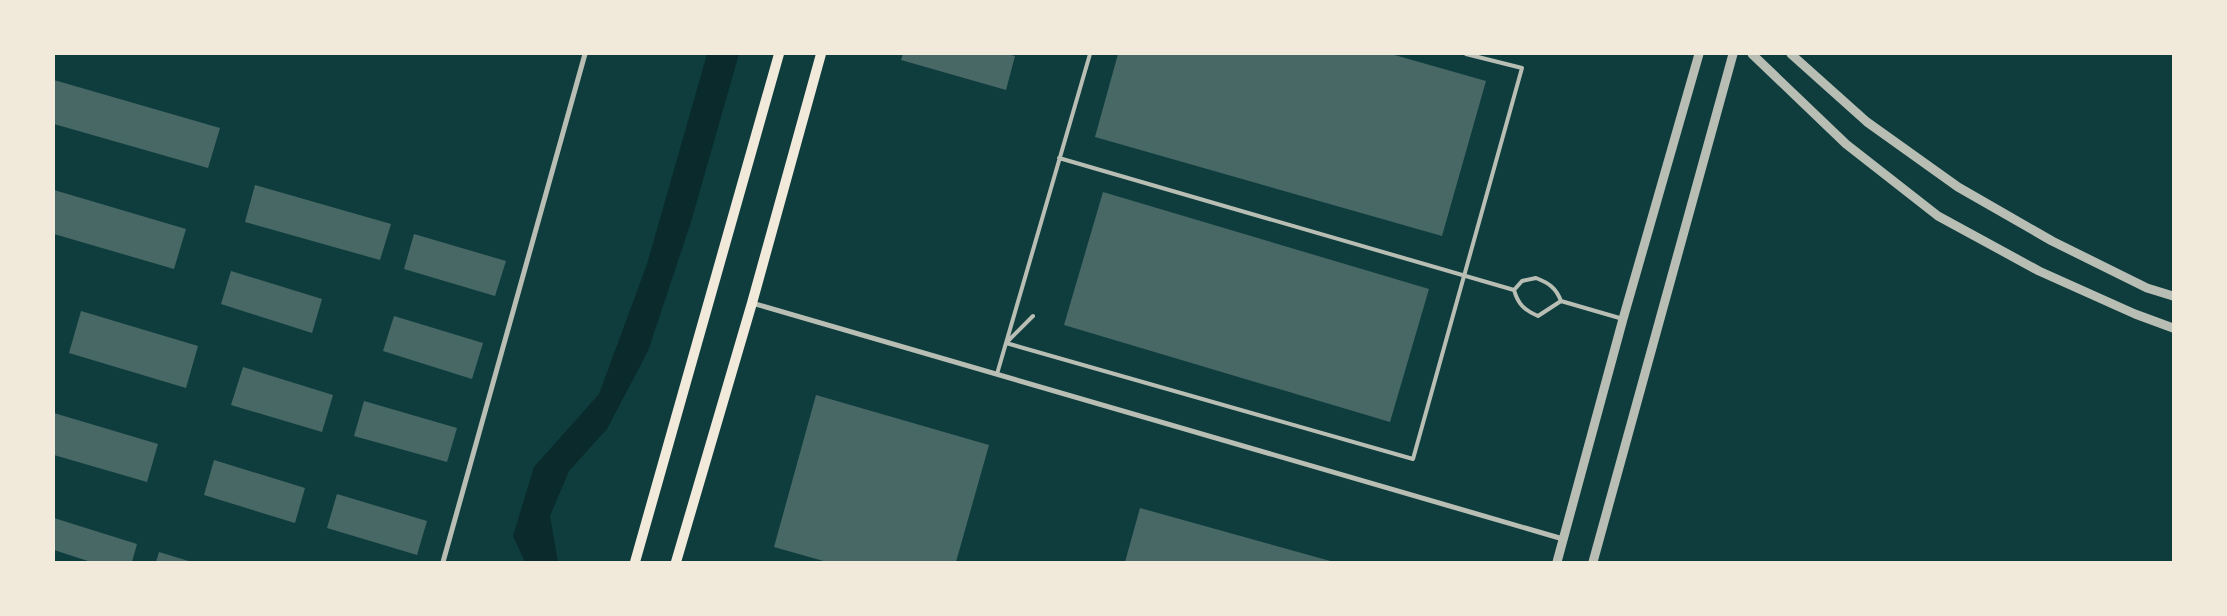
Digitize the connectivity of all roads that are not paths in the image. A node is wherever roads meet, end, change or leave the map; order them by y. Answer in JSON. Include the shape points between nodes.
{"nodes":[{"id":1,"x":584,"y":54,"type":"edge"},
{"id":2,"x":779,"y":54,"type":"edge"},
{"id":3,"x":821,"y":54,"type":"edge"},
{"id":4,"x":1090,"y":54,"type":"edge"},
{"id":5,"x":1466,"y":54,"type":"edge"},
{"id":6,"x":1699,"y":54,"type":"edge"},
{"id":7,"x":1733,"y":54,"type":"edge"},
{"id":8,"x":1752,"y":54,"type":"edge"},
{"id":9,"x":1791,"y":54,"type":"edge"},
{"id":10,"x":1059,"y":158,"type":"junction"},
{"id":11,"x":1464,"y":277,"type":"junction"},
{"id":12,"x":1514,"y":290,"type":"junction"},
{"id":13,"x":2173,"y":296,"type":"edge"},
{"id":14,"x":1561,"y":301,"type":"junction"},
{"id":15,"x":752,"y":303,"type":"junction"},
{"id":16,"x":1033,"y":316,"type":"dead end"},
{"id":17,"x":1623,"y":319,"type":"junction"},
{"id":18,"x":2173,"y":328,"type":"edge"},
{"id":19,"x":1006,"y":343,"type":"junction"},
{"id":20,"x":997,"y":374,"type":"junction"},
{"id":21,"x":1563,"y":539,"type":"junction"},
{"id":22,"x":443,"y":562,"type":"edge"},
{"id":23,"x":635,"y":562,"type":"edge"},
{"id":24,"x":676,"y":562,"type":"edge"},
{"id":25,"x":1557,"y":562,"type":"edge"},
{"id":26,"x":1593,"y":562,"type":"edge"}],
"edges":[{"from":1,"to":22,"type":"street"},
{"from":2,"to":23,"type":"main road"},
{"from":3,"to":15,"type":"main road"},
{"from":4,"to":10,"type":"lane"},
{"from":5,"to":11,"type":"lane","via":[[1522,68]]},
{"from":6,"to":17,"type":"street"},
{"from":7,"to":26,"type":"street"},
{"from":8,"to":18,"type":"street","via":[[1846,144],[1938,216],[2039,270],[2134,314]]},
{"from":9,"to":13,"type":"street","via":[[1867,122],[1958,187],[2061,245],[2147,288]]},
{"from":10,"to":11,"type":"lane"},
{"from":10,"to":19,"type":"lane"},
{"from":11,"to":12,"type":"lane"},
{"from":11,"to":19,"type":"lane","via":[[1413,459]]},
{"from":12,"to":14,"type":"lane","via":[[1522,281],[1536,278],[1557,290]]},
{"from":12,"to":14,"type":"lane","via":[[1518,303],[1538,316]]},
{"from":14,"to":17,"type":"lane"},
{"from":15,"to":20,"type":"street"},
{"from":15,"to":24,"type":"main road"},
{"from":16,"to":19,"type":"lane"},
{"from":17,"to":21,"type":"street"},
{"from":19,"to":20,"type":"lane"},
{"from":20,"to":21,"type":"street"},
{"from":21,"to":25,"type":"street"}]}
